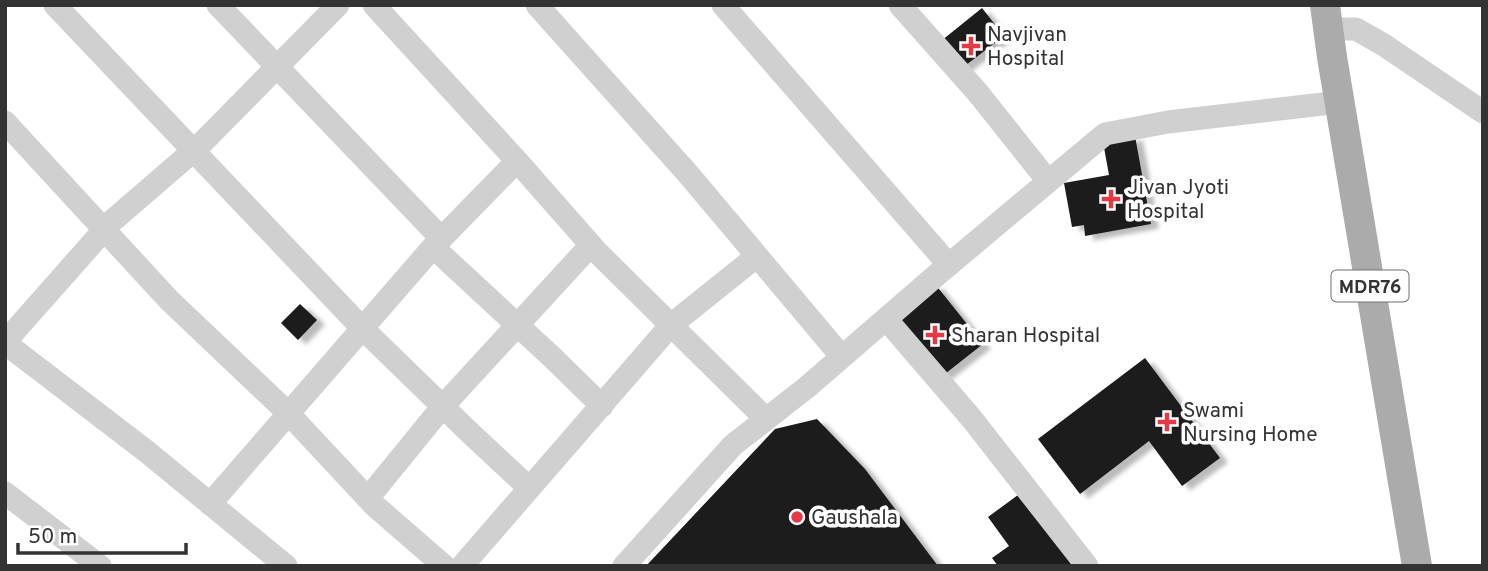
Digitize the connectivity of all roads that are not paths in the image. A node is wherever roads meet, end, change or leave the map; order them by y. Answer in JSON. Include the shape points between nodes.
{"nodes":[{"id":1,"x":55,"y":5,"type":"edge"},
{"id":2,"x":218,"y":5,"type":"edge"},
{"id":3,"x":338,"y":5,"type":"edge"},
{"id":4,"x":374,"y":5,"type":"edge"},
{"id":5,"x":537,"y":5,"type":"edge"},
{"id":6,"x":723,"y":5,"type":"edge"},
{"id":7,"x":900,"y":5,"type":"edge"},
{"id":8,"x":1327,"y":17,"type":"edge"},
{"id":9,"x":276,"y":67,"type":"junction"},
{"id":10,"x":1340,"y":102,"type":"junction"},
{"id":11,"x":1483,"y":112,"type":"edge"},
{"id":12,"x":5,"y":122,"type":"edge"},
{"id":13,"x":194,"y":150,"type":"junction"},
{"id":14,"x":517,"y":161,"type":"junction"},
{"id":15,"x":1048,"y":181,"type":"junction"},
{"id":16,"x":104,"y":230,"type":"junction"},
{"id":17,"x":437,"y":242,"type":"junction"},
{"id":18,"x":591,"y":244,"type":"junction"},
{"id":19,"x":757,"y":256,"type":"junction"},
{"id":20,"x":948,"y":265,"type":"junction"},
{"id":21,"x":886,"y":319,"type":"junction"},
{"id":22,"x":517,"y":325,"type":"junction"},
{"id":23,"x":671,"y":325,"type":"junction"},
{"id":24,"x":362,"y":328,"type":"junction"},
{"id":25,"x":5,"y":342,"type":"edge"},
{"id":26,"x":842,"y":357,"type":"junction"},
{"id":27,"x":443,"y":406,"type":"junction"},
{"id":28,"x":602,"y":406,"type":"junction"},
{"id":29,"x":288,"y":412,"type":"junction"},
{"id":30,"x":766,"y":419,"type":"junction"},
{"id":31,"x":529,"y":488,"type":"junction"},
{"id":32,"x":5,"y":493,"type":"edge"},
{"id":33,"x":368,"y":498,"type":"junction"},
{"id":34,"x":210,"y":504,"type":"junction"},
{"id":35,"x":100,"y":566,"type":"edge"},
{"id":36,"x":286,"y":566,"type":"edge"},
{"id":37,"x":444,"y":566,"type":"edge"},
{"id":38,"x":463,"y":566,"type":"edge"},
{"id":39,"x":624,"y":566,"type":"edge"},
{"id":40,"x":1087,"y":566,"type":"edge"},
{"id":41,"x":1417,"y":566,"type":"edge"}],
"edges":[{"from":1,"to":13,"type":"street"},
{"from":2,"to":9,"type":"street"},
{"from":3,"to":9,"type":"street"},
{"from":4,"to":14,"type":"street"},
{"from":5,"to":19,"type":"street"},
{"from":6,"to":20,"type":"street"},
{"from":7,"to":15,"type":"street"},
{"from":8,"to":10,"type":"main road","number":"MDR76"},
{"from":8,"to":11,"type":"street","via":[[1384,45]]},
{"from":9,"to":13,"type":"street"},
{"from":9,"to":17,"type":"street"},
{"from":10,"to":15,"type":"street","via":[[1105,134]]},
{"from":10,"to":41,"type":"main road","number":"MDR76"},
{"from":12,"to":16,"type":"street"},
{"from":13,"to":16,"type":"street"},
{"from":13,"to":24,"type":"street"},
{"from":14,"to":17,"type":"street"},
{"from":14,"to":18,"type":"street"},
{"from":15,"to":20,"type":"street"},
{"from":16,"to":25,"type":"street"},
{"from":16,"to":29,"type":"street","via":[[169,300]]},
{"from":17,"to":22,"type":"street"},
{"from":17,"to":24,"type":"street"},
{"from":18,"to":22,"type":"street"},
{"from":18,"to":23,"type":"street"},
{"from":19,"to":23,"type":"street"},
{"from":19,"to":26,"type":"street"},
{"from":20,"to":21,"type":"street"},
{"from":21,"to":26,"type":"street"},
{"from":21,"to":40,"type":"street","via":[[972,419]]},
{"from":22,"to":27,"type":"street"},
{"from":22,"to":28,"type":"street"},
{"from":23,"to":28,"type":"street"},
{"from":23,"to":30,"type":"street"},
{"from":24,"to":27,"type":"street"},
{"from":24,"to":29,"type":"street"},
{"from":25,"to":34,"type":"street"},
{"from":26,"to":30,"type":"street"},
{"from":27,"to":31,"type":"street"},
{"from":27,"to":33,"type":"street"},
{"from":28,"to":31,"type":"street"},
{"from":29,"to":33,"type":"street"},
{"from":29,"to":34,"type":"street"},
{"from":30,"to":39,"type":"street","via":[[733,445]]},
{"from":31,"to":38,"type":"street"},
{"from":32,"to":35,"type":"street"},
{"from":33,"to":37,"type":"street"},
{"from":34,"to":36,"type":"street"}]}
